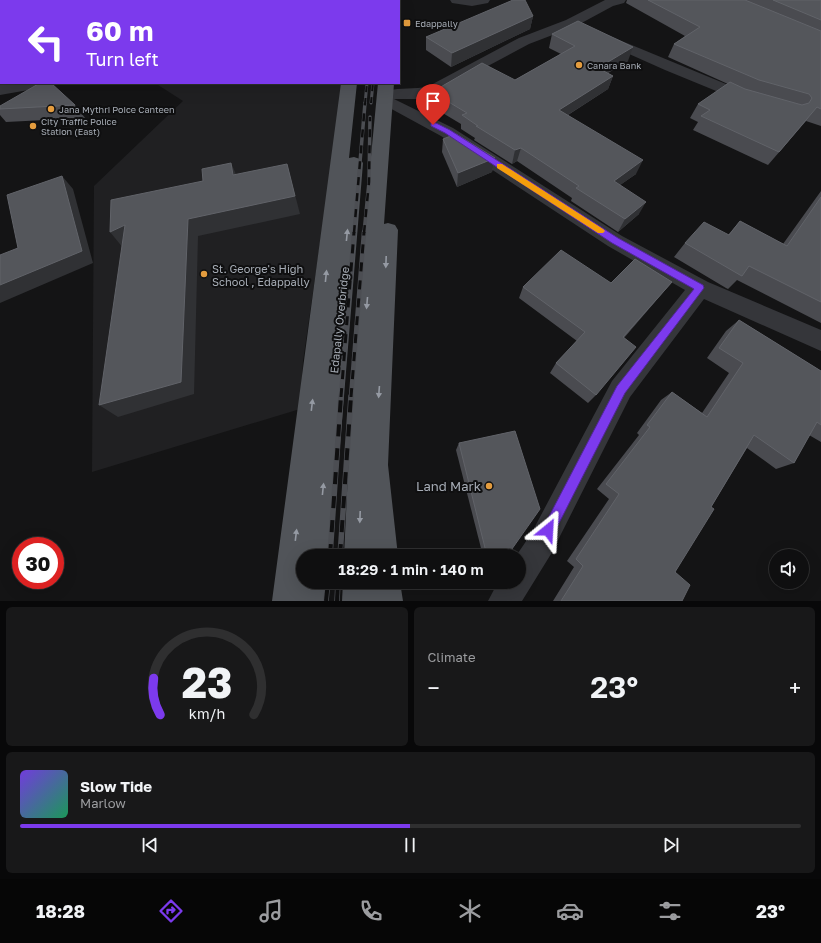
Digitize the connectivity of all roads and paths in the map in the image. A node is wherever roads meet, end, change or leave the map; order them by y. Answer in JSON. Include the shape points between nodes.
{"nodes":[{"id":1,"x":456,"y":0,"type":"edge"},
{"id":2,"x":484,"y":0,"type":"edge"},
{"id":3,"x":620,"y":0,"type":"edge"},
{"id":4,"x":571,"y":23,"type":"junction"},
{"id":5,"x":29,"y":84,"type":"edge"},
{"id":6,"x":349,"y":84,"type":"edge"},
{"id":7,"x":356,"y":84,"type":"edge"},
{"id":8,"x":18,"y":85,"type":"edge"},
{"id":9,"x":0,"y":90,"type":"edge"},
{"id":10,"x":390,"y":91,"type":"edge"},
{"id":11,"x":764,"y":104,"type":"edge"},
{"id":12,"x":700,"y":288,"type":"junction"},
{"id":13,"x":821,"y":341,"type":"edge"},
{"id":14,"x":317,"y":549,"type":"edge"},
{"id":15,"x":359,"y":549,"type":"edge"},
{"id":16,"x":382,"y":549,"type":"edge"},
{"id":17,"x":526,"y":567,"type":"edge"},
{"id":18,"x":313,"y":589,"type":"edge"},
{"id":19,"x":358,"y":589,"type":"edge"},
{"id":20,"x":386,"y":589,"type":"edge"},
{"id":21,"x":512,"y":589,"type":"edge"},
{"id":22,"x":288,"y":601,"type":"edge"},
{"id":23,"x":312,"y":601,"type":"edge"},
{"id":24,"x":358,"y":601,"type":"edge"},
{"id":25,"x":387,"y":601,"type":"edge"},
{"id":26,"x":504,"y":601,"type":"edge"}],
"edges":[{"from":1,"to":2,"type":"street"},
{"from":3,"to":4,"type":"street"},
{"from":4,"to":10,"type":"street","via":[[524,42],[434,89],[420,94]]},
{"from":4,"to":11,"type":"street"},
{"from":5,"to":8,"type":"street"},
{"from":22,"to":6,"type":"main road","one_way":true},
{"from":14,"to":7,"type":"main road","name":"Edapally Overbridge","one_way":true,"via":[[351,198],[359,103]]},
{"from":8,"to":9,"type":"street"},
{"from":10,"to":12,"type":"street","via":[[447,132],[615,241]]},
{"from":10,"to":15,"type":"main road","one_way":true,"via":[[366,324]]},
{"from":10,"to":16,"type":"main road","one_way":true,"via":[[385,300],[374,465]]},
{"from":12,"to":13,"type":"street"},
{"from":12,"to":17,"type":"street","via":[[621,389],[541,544]]},
{"from":18,"to":23,"type":"main road"},
{"from":19,"to":24,"type":"main road"},
{"from":20,"to":25,"type":"main road"},
{"from":21,"to":26,"type":"street"}]}
